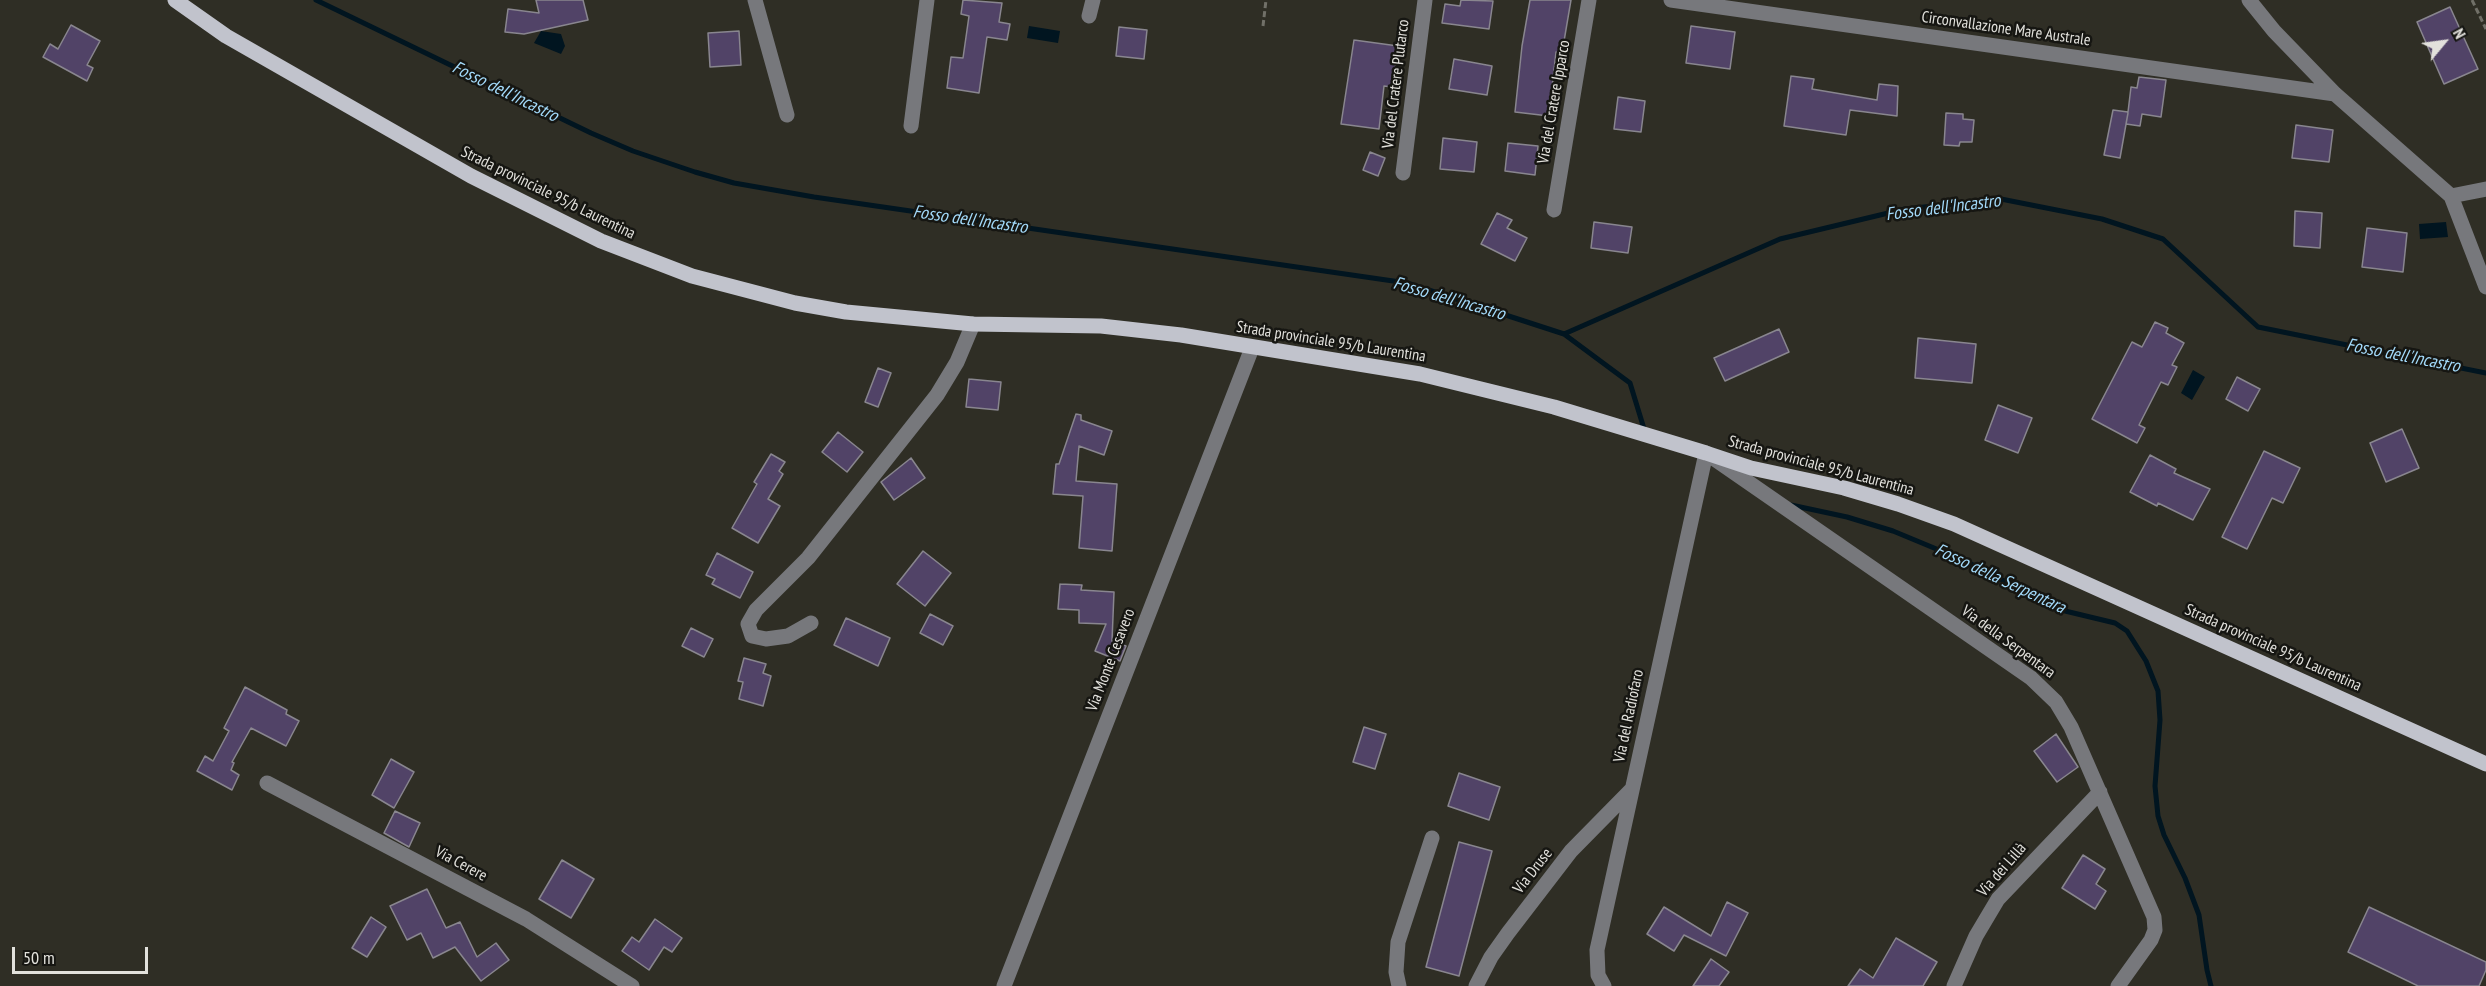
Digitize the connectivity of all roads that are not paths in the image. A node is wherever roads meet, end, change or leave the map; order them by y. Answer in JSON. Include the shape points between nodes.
{"nodes":[{"id":1,"x":175,"y":0,"type":"edge"},
{"id":2,"x":755,"y":0,"type":"edge"},
{"id":3,"x":927,"y":0,"type":"edge"},
{"id":4,"x":1093,"y":0,"type":"edge"},
{"id":5,"x":1425,"y":0,"type":"edge"},
{"id":6,"x":1590,"y":0,"type":"edge"},
{"id":7,"x":1671,"y":0,"type":"edge"},
{"id":8,"x":2249,"y":0,"type":"edge"},
{"id":9,"x":1089,"y":16,"type":"dead end"},
{"id":10,"x":2335,"y":94,"type":"junction"},
{"id":11,"x":787,"y":116,"type":"dead end"},
{"id":12,"x":911,"y":126,"type":"dead end"},
{"id":13,"x":1403,"y":173,"type":"dead end"},
{"id":14,"x":2486,"y":189,"type":"edge"},
{"id":15,"x":2451,"y":196,"type":"junction"},
{"id":16,"x":1554,"y":210,"type":"dead end"},
{"id":17,"x":2486,"y":287,"type":"edge"},
{"id":18,"x":973,"y":324,"type":"junction"},
{"id":19,"x":1252,"y":348,"type":"junction"},
{"id":20,"x":1706,"y":453,"type":"junction"},
{"id":21,"x":811,"y":623,"type":"dead end"},
{"id":22,"x":2486,"y":764,"type":"edge"},
{"id":23,"x":267,"y":783,"type":"dead end"},
{"id":24,"x":1632,"y":789,"type":"junction"},
{"id":25,"x":2100,"y":792,"type":"junction"},
{"id":26,"x":1432,"y":838,"type":"dead end"},
{"id":27,"x":632,"y":986,"type":"edge"},
{"id":28,"x":1004,"y":986,"type":"edge"},
{"id":29,"x":1399,"y":986,"type":"edge"},
{"id":30,"x":1476,"y":986,"type":"edge"},
{"id":31,"x":1604,"y":986,"type":"edge"},
{"id":32,"x":1954,"y":986,"type":"edge"},
{"id":33,"x":2118,"y":986,"type":"edge"}],
"edges":[{"from":1,"to":18,"type":"main road","name":"Strada provinciale 95/b Laurentina","via":[[226,36],[420,148],[563,224],[627,252],[692,276],[795,303]]},
{"from":2,"to":11,"type":"street"},
{"from":3,"to":12,"type":"street"},
{"from":4,"to":9,"type":"street"},
{"from":5,"to":13,"type":"street","name":"Via del Cratere Plutarco"},
{"from":6,"to":16,"type":"street","name":"Via del Cratere Ipparco"},
{"from":7,"to":10,"type":"street","name":"Circonvallazione Mare Australe"},
{"from":8,"to":10,"type":"street"},
{"from":10,"to":15,"type":"street"},
{"from":14,"to":15,"type":"street"},
{"from":15,"to":17,"type":"street"},
{"from":18,"to":19,"type":"main road","name":"Strada provinciale 95/b Laurentina","via":[[1101,326]]},
{"from":18,"to":21,"type":"street","via":[[957,363],[936,395],[808,558],[756,610],[748,624],[752,636],[766,639],[788,636]]},
{"from":19,"to":20,"type":"main road","name":"Strada provinciale 95/b Laurentina","via":[[1420,374],[1554,407]]},
{"from":19,"to":28,"type":"street","name":"Via Monte Cesavero"},
{"from":20,"to":22,"type":"main road","name":"Strada provinciale 95/b Laurentina","via":[[1887,501],[1954,524]]},
{"from":20,"to":24,"type":"street","name":"Via del Radiofaro"},
{"from":20,"to":25,"type":"street","name":"Via della Serpentara","via":[[2044,689],[2067,720]]},
{"from":23,"to":27,"type":"street","name":"Via Cerere","via":[[526,919]]},
{"from":24,"to":30,"type":"street","name":"Via Druse","via":[[1571,851],[1491,957]]},
{"from":24,"to":31,"type":"street","name":"Via del Radiofaro","via":[[1597,950],[1598,975]]},
{"from":25,"to":32,"type":"street","name":"Via dei Lillà","via":[[1998,899]]},
{"from":25,"to":33,"type":"street","name":"Via della Serpentara","via":[[2155,922],[2148,945]]},
{"from":26,"to":29,"type":"street","via":[[1398,942]]}]}
